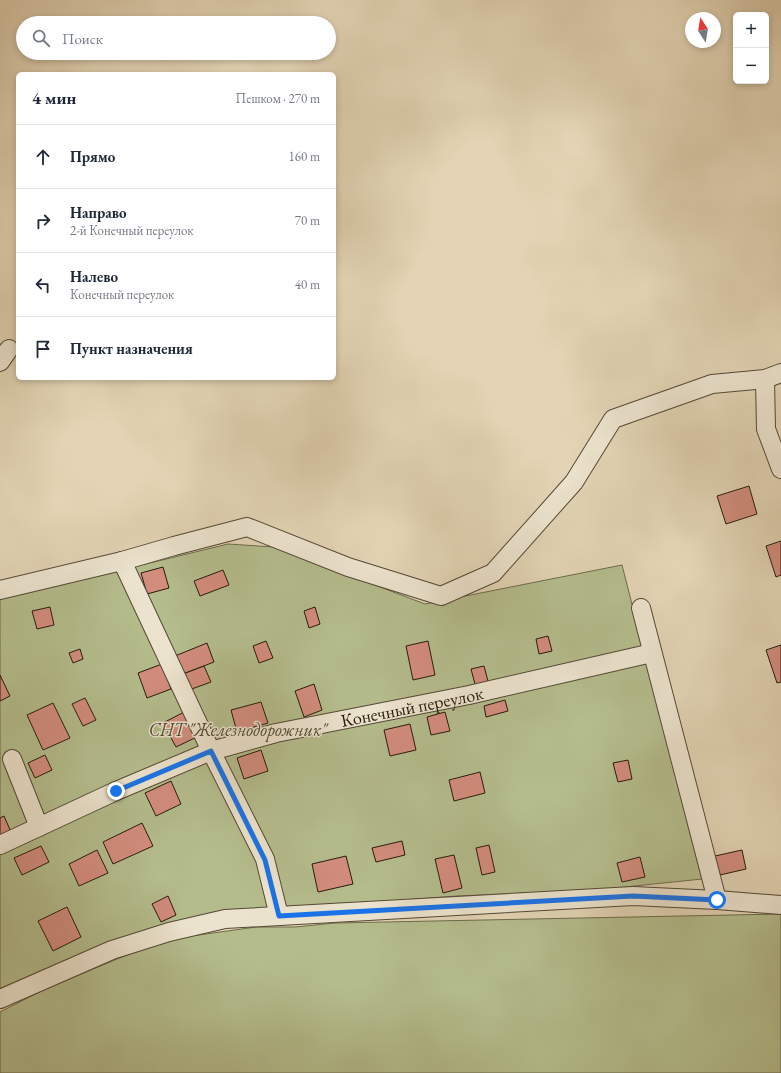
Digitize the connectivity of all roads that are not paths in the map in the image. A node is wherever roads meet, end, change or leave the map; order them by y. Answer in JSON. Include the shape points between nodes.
{"nodes":[{"id":1,"x":773,"y":376,"type":"edge"},
{"id":2,"x":781,"y":469,"type":"edge"},
{"id":3,"x":122,"y":562,"type":"junction"},
{"id":4,"x":0,"y":590,"type":"edge"},
{"id":5,"x":641,"y":608,"type":"dead end"},
{"id":6,"x":652,"y":653,"type":"junction"},
{"id":7,"x":211,"y":751,"type":"junction"},
{"id":8,"x":12,"y":760,"type":"dead end"},
{"id":9,"x":39,"y":827,"type":"junction"},
{"id":10,"x":0,"y":845,"type":"edge"},
{"id":11,"x":717,"y":900,"type":"junction"},
{"id":12,"x":781,"y":905,"type":"edge"},
{"id":13,"x":279,"y":916,"type":"junction"},
{"id":14,"x":0,"y":999,"type":"edge"}],
"edges":[{"from":1,"to":2,"type":"street","via":[[766,429]]},
{"from":1,"to":3,"type":"street","via":[[712,384],[613,419],[574,482],[493,573],[441,596],[348,567],[247,528]]},
{"from":3,"to":4,"type":"street"},
{"from":3,"to":7,"type":"street"},
{"from":5,"to":6,"type":"street"},
{"from":6,"to":7,"type":"street","name":"Конечный переулок","via":[[469,695],[276,733]]},
{"from":6,"to":11,"type":"street"},
{"from":7,"to":9,"type":"street","name":"Конечный переулок"},
{"from":7,"to":13,"type":"street","via":[[265,860]]},
{"from":8,"to":9,"type":"street"},
{"from":9,"to":10,"type":"street","name":"Конечный переулок"},
{"from":11,"to":12,"type":"street"},
{"from":11,"to":13,"type":"street","via":[[633,896]]},
{"from":13,"to":14,"type":"street","via":[[225,918],[169,932],[112,950]]}]}
